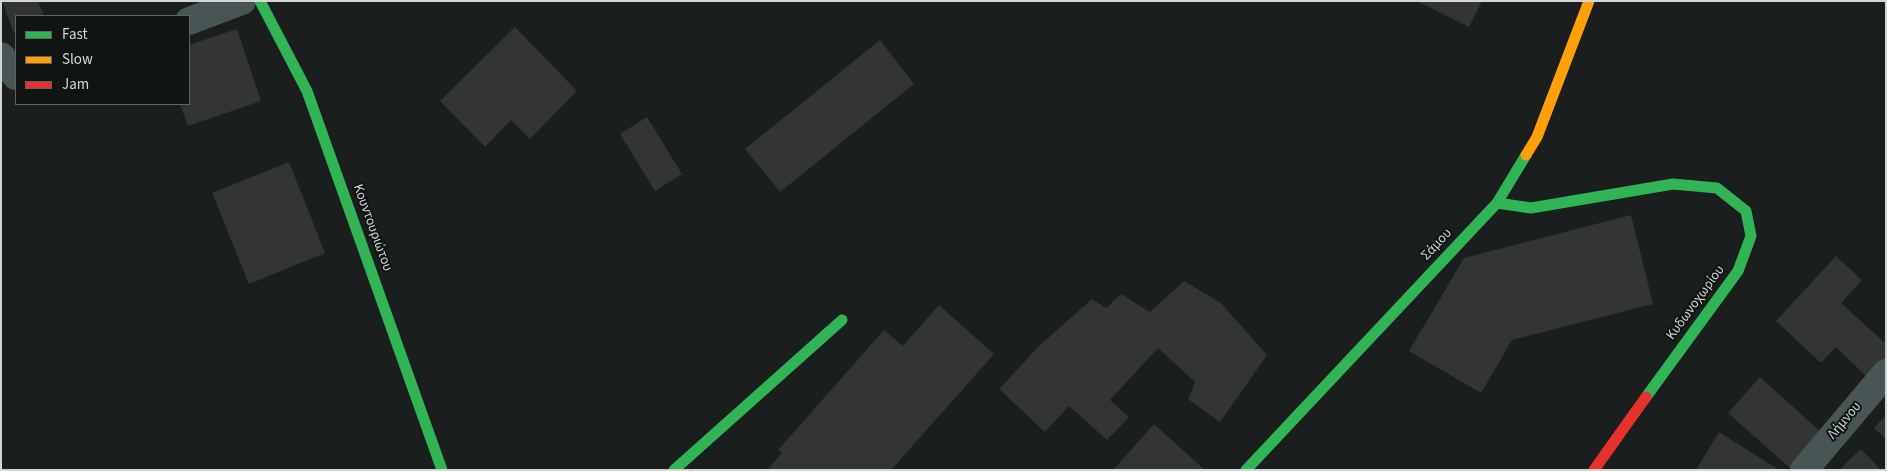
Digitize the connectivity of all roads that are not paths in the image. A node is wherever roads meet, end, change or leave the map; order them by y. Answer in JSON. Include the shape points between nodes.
{"nodes":[{"id":1,"x":242,"y":1,"type":"edge"},
{"id":2,"x":260,"y":1,"type":"edge"},
{"id":3,"x":1589,"y":1,"type":"edge"},
{"id":4,"x":190,"y":21,"type":"edge"},
{"id":5,"x":1,"y":56,"type":"edge"},
{"id":6,"x":15,"y":75,"type":"edge"},
{"id":7,"x":1497,"y":203,"type":"junction"},
{"id":8,"x":842,"y":320,"type":"dead end"},
{"id":9,"x":1886,"y":373,"type":"edge"},
{"id":10,"x":442,"y":470,"type":"edge"},
{"id":11,"x":674,"y":470,"type":"edge"},
{"id":12,"x":1246,"y":470,"type":"edge"},
{"id":13,"x":1594,"y":470,"type":"edge"},
{"id":14,"x":1804,"y":470,"type":"edge"}],
"edges":[{"from":1,"to":4,"type":"street"},
{"from":2,"to":10,"type":"street","name":"Κουντουριώτου","via":[[307,91]]},
{"from":3,"to":7,"type":"street","name":"Σάμου","via":[[1537,137]]},
{"from":5,"to":6,"type":"street"},
{"from":7,"to":12,"type":"street","name":"Σάμου"},
{"from":7,"to":13,"type":"street","name":"Κυδωνοχωρίου","via":[[1531,208],[1673,184],[1718,188],[1746,211],[1751,236],[1738,271]]},
{"from":8,"to":11,"type":"street"},
{"from":9,"to":14,"type":"street","name":"Λήμνου"}]}
